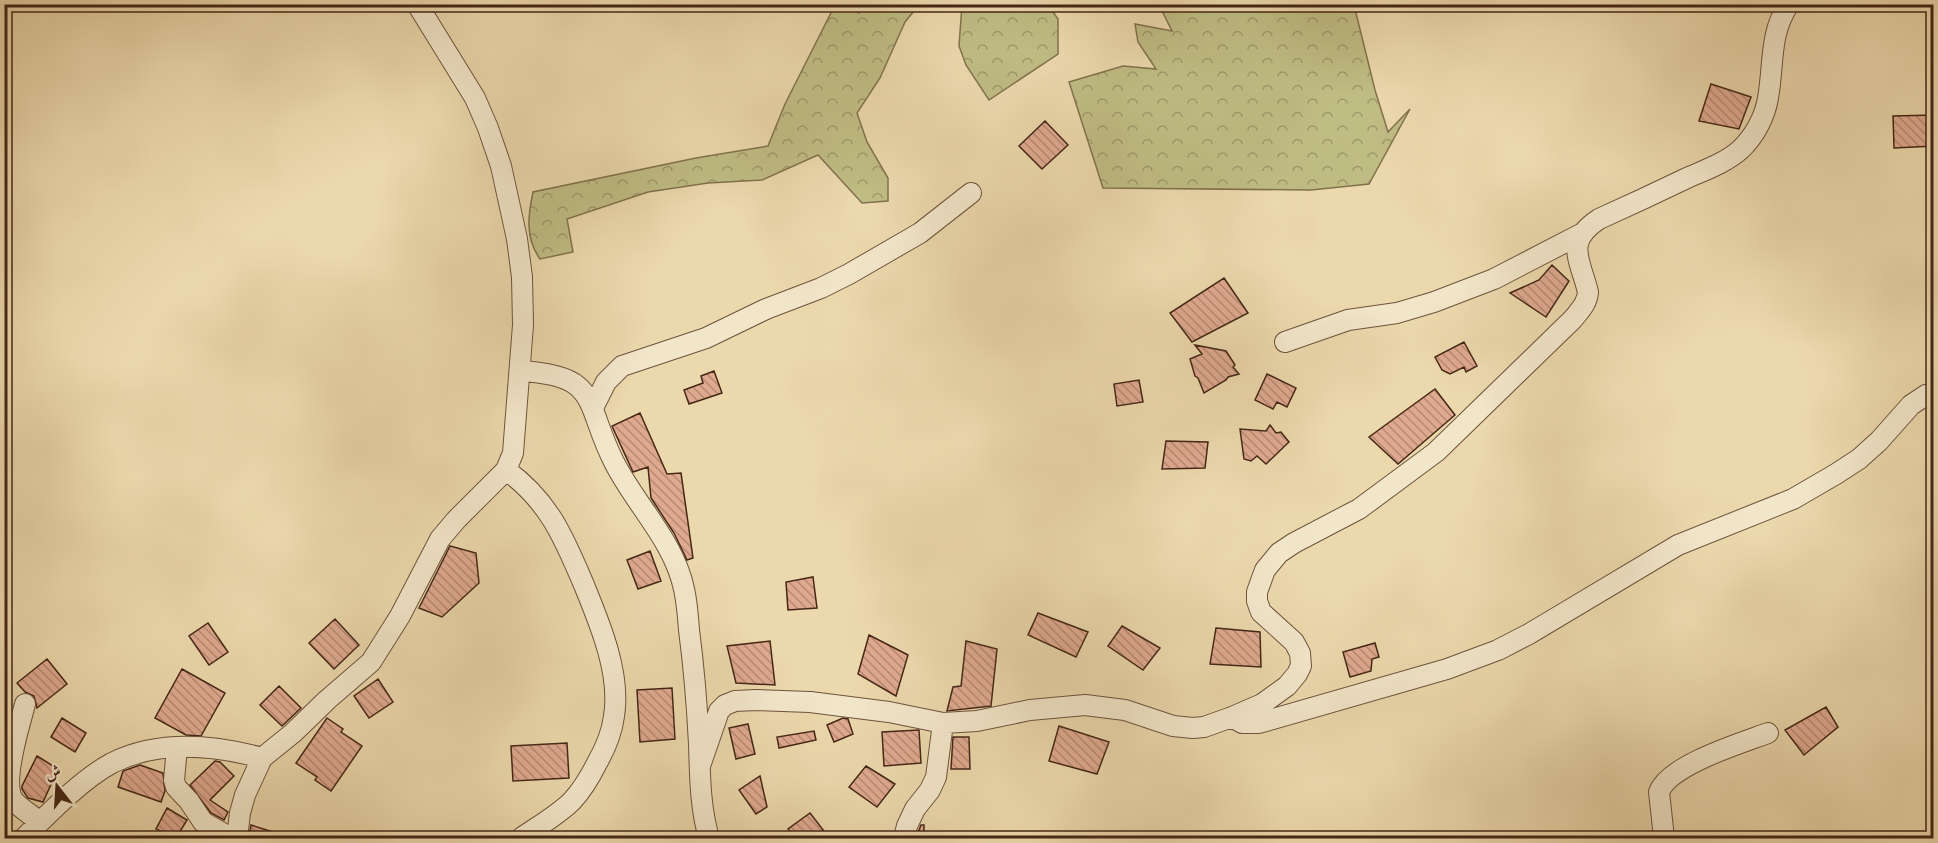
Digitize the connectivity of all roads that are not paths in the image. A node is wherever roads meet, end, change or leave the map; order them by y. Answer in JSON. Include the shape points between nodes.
{"nodes":[{"id":1,"x":417,"y":4,"type":"edge"},
{"id":2,"x":1789,"y":4,"type":"edge"},
{"id":3,"x":970,"y":194,"type":"dead end"},
{"id":4,"x":1581,"y":234,"type":"junction"},
{"id":5,"x":1285,"y":342,"type":"dead end"},
{"id":6,"x":520,"y":371,"type":"junction"},
{"id":7,"x":1934,"y":393,"type":"edge"},
{"id":8,"x":593,"y":408,"type":"junction"},
{"id":9,"x":506,"y":470,"type":"junction"},
{"id":10,"x":26,"y":704,"type":"dead end"},
{"id":11,"x":1232,"y":717,"type":"junction"},
{"id":12,"x":943,"y":723,"type":"junction"},
{"id":13,"x":1768,"y":734,"type":"dead end"},
{"id":14,"x":177,"y":748,"type":"junction"},
{"id":15,"x":262,"y":758,"type":"junction"},
{"id":16,"x":700,"y":766,"type":"junction"},
{"id":17,"x":40,"y":822,"type":"junction"},
{"id":18,"x":198,"y":830,"type":"edge"},
{"id":19,"x":24,"y":838,"type":"edge"},
{"id":20,"x":231,"y":838,"type":"edge"},
{"id":21,"x":237,"y":838,"type":"edge"},
{"id":22,"x":521,"y":838,"type":"edge"},
{"id":23,"x":709,"y":838,"type":"edge"},
{"id":24,"x":904,"y":838,"type":"edge"},
{"id":25,"x":1664,"y":838,"type":"edge"}],
"edges":[{"from":1,"to":6,"type":"street","via":[[475,98],[501,166],[522,277]]},
{"from":2,"to":4,"type":"street","via":[[1775,32],[1768,99],[1762,118],[1746,143],[1714,166],[1599,219]]},
{"from":3,"to":8,"type":"street","via":[[920,233],[821,288],[706,338],[622,366],[606,382]]},
{"from":4,"to":5,"type":"street","via":[[1494,279],[1434,302],[1397,313],[1348,320]]},
{"from":4,"to":11,"type":"street","via":[[1577,254],[1588,292],[1585,305],[1573,319],[1436,452],[1359,509],[1279,553],[1266,570],[1257,592],[1261,612],[1294,642],[1301,666],[1287,686],[1262,704]]},
{"from":6,"to":8,"type":"street","via":[[573,381]]},
{"from":6,"to":9,"type":"street","via":[[513,453]]},
{"from":7,"to":11,"type":"street","via":[[1911,405],[1879,441],[1836,474],[1793,499],[1678,545],[1498,650],[1448,669],[1259,723],[1242,723]]},
{"from":8,"to":16,"type":"street","via":[[611,456],[678,568],[694,669]]},
{"from":9,"to":15,"type":"street","via":[[440,539],[371,662]]},
{"from":9,"to":22,"type":"street","via":[[551,515],[568,547],[604,638],[614,691],[615,716],[589,780],[571,802]]},
{"from":10,"to":17,"type":"street","via":[[9,786],[15,802]]},
{"from":11,"to":12,"type":"street","via":[[1193,728],[1166,724],[1125,710],[1073,705],[977,722]]},
{"from":12,"to":16,"type":"street","via":[[810,702],[735,701],[719,711]]},
{"from":12,"to":24,"type":"street","via":[[936,777],[915,809]]},
{"from":13,"to":25,"type":"street","via":[[1714,753],[1668,779],[1659,792]]},
{"from":14,"to":15,"type":"street","via":[[232,751]]},
{"from":14,"to":17,"type":"street","via":[[152,749],[112,764]]},
{"from":14,"to":18,"type":"street","via":[[174,780],[189,801]]},
{"from":15,"to":21,"type":"street","via":[[245,795]]},
{"from":16,"to":23,"type":"street","via":[[700,792]]},
{"from":17,"to":19,"type":"street"},
{"from":18,"to":20,"type":"street"}]}
